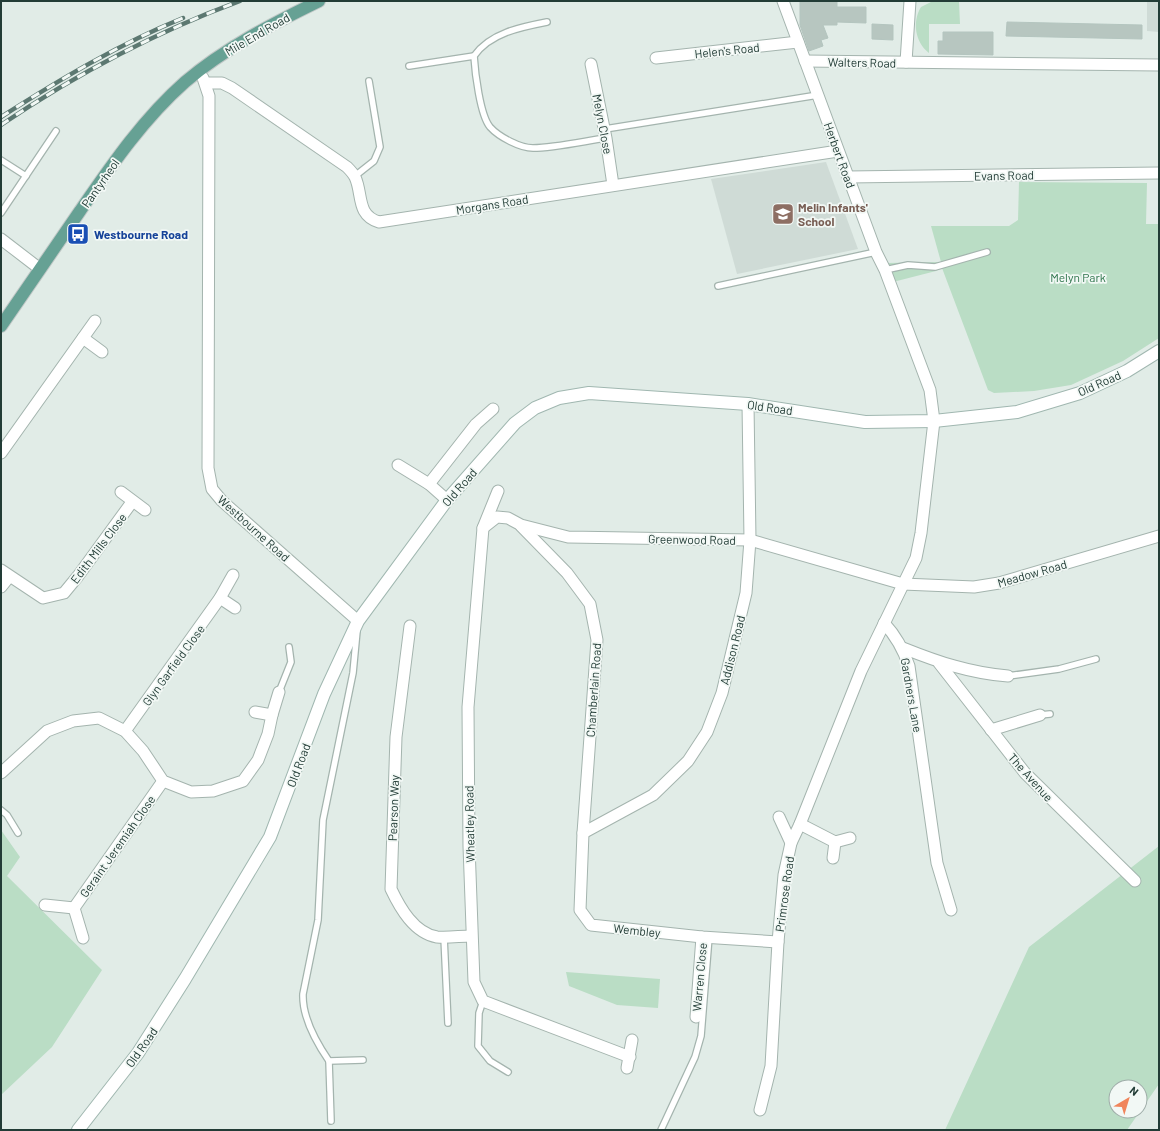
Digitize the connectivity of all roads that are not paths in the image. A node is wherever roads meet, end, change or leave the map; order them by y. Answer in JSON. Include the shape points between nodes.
{"nodes":[{"id":1,"x":319,"y":1,"type":"edge"},
{"id":2,"x":783,"y":1,"type":"edge"},
{"id":3,"x":910,"y":1,"type":"edge"},
{"id":4,"x":547,"y":22,"type":"dead end"},
{"id":5,"x":798,"y":42,"type":"junction"},
{"id":6,"x":474,"y":56,"type":"junction"},
{"id":7,"x":217,"y":57,"type":"joint"},
{"id":8,"x":656,"y":58,"type":"dead end"},
{"id":9,"x":805,"y":61,"type":"junction"},
{"id":10,"x":906,"y":62,"type":"junction"},
{"id":11,"x":591,"y":64,"type":"dead end"},
{"id":12,"x":1159,"y":65,"type":"edge"},
{"id":13,"x":409,"y":66,"type":"dead end"},
{"id":14,"x":199,"y":72,"type":"junction"},
{"id":15,"x":369,"y":81,"type":"dead end"},
{"id":16,"x":206,"y":83,"type":"junction"},
{"id":17,"x":818,"y":94,"type":"junction"},
{"id":18,"x":56,"y":131,"type":"dead end"},
{"id":19,"x":606,"y":133,"type":"junction"},
{"id":20,"x":838,"y":151,"type":"junction"},
{"id":21,"x":1,"y":160,"type":"edge"},
{"id":22,"x":1159,"y":172,"type":"edge"},
{"id":23,"x":26,"y":176,"type":"junction"},
{"id":24,"x":355,"y":176,"type":"junction"},
{"id":25,"x":848,"y":177,"type":"junction"},
{"id":26,"x":614,"y":184,"type":"junction"},
{"id":27,"x":1,"y":213,"type":"edge"},
{"id":28,"x":1,"y":239,"type":"edge"},
{"id":29,"x":876,"y":252,"type":"junction"},
{"id":30,"x":987,"y":252,"type":"dead end"},
{"id":31,"x":40,"y":269,"type":"junction"},
{"id":32,"x":884,"y":270,"type":"junction"},
{"id":33,"x":718,"y":286,"type":"dead end"},
{"id":34,"x":95,"y":321,"type":"dead end"},
{"id":35,"x":1,"y":326,"type":"edge"},
{"id":36,"x":83,"y":338,"type":"junction"},
{"id":37,"x":1159,"y":351,"type":"edge"},
{"id":38,"x":102,"y":352,"type":"dead end"},
{"id":39,"x":748,"y":404,"type":"junction"},
{"id":40,"x":493,"y":409,"type":"dead end"},
{"id":41,"x":934,"y":422,"type":"junction"},
{"id":42,"x":1,"y":453,"type":"edge"},
{"id":43,"x":398,"y":465,"type":"dead end"},
{"id":44,"x":429,"y":484,"type":"junction"},
{"id":45,"x":498,"y":490,"type":"dead end"},
{"id":46,"x":121,"y":492,"type":"dead end"},
{"id":47,"x":447,"y":500,"type":"junction"},
{"id":48,"x":132,"y":502,"type":"junction"},
{"id":49,"x":145,"y":510,"type":"dead end"},
{"id":50,"x":521,"y":525,"type":"junction"},
{"id":51,"x":483,"y":528,"type":"junction"},
{"id":52,"x":1159,"y":536,"type":"edge"},
{"id":53,"x":750,"y":540,"type":"junction"},
{"id":54,"x":5,"y":573,"type":"edge"},
{"id":55,"x":233,"y":575,"type":"dead end"},
{"id":56,"x":903,"y":584,"type":"junction"},
{"id":57,"x":1,"y":588,"type":"edge"},
{"id":58,"x":220,"y":598,"type":"junction"},
{"id":59,"x":235,"y":608,"type":"dead end"},
{"id":60,"x":358,"y":621,"type":"junction"},
{"id":61,"x":884,"y":623,"type":"junction"},
{"id":62,"x":410,"y":626,"type":"dead end"},
{"id":63,"x":289,"y":647,"type":"dead end"},
{"id":64,"x":903,"y":648,"type":"junction"},
{"id":65,"x":1096,"y":658,"type":"dead end"},
{"id":66,"x":940,"y":663,"type":"junction"},
{"id":67,"x":1008,"y":676,"type":"joint"},
{"id":68,"x":279,"y":692,"type":"joint"},
{"id":69,"x":255,"y":712,"type":"dead end"},
{"id":70,"x":272,"y":715,"type":"junction"},
{"id":71,"x":1045,"y":715,"type":"dead end"},
{"id":72,"x":991,"y":730,"type":"junction"},
{"id":73,"x":125,"y":732,"type":"junction"},
{"id":74,"x":1,"y":774,"type":"edge"},
{"id":75,"x":163,"y":781,"type":"junction"},
{"id":76,"x":1,"y":810,"type":"edge"},
{"id":77,"x":779,"y":817,"type":"dead end"},
{"id":78,"x":800,"y":824,"type":"junction"},
{"id":79,"x":18,"y":833,"type":"dead end"},
{"id":80,"x":583,"y":833,"type":"junction"},
{"id":81,"x":850,"y":838,"type":"dead end"},
{"id":82,"x":835,"y":842,"type":"junction"},
{"id":83,"x":791,"y":843,"type":"junction"},
{"id":84,"x":833,"y":858,"type":"dead end"},
{"id":85,"x":1135,"y":881,"type":"dead end"},
{"id":86,"x":45,"y":905,"type":"dead end"},
{"id":87,"x":74,"y":908,"type":"junction"},
{"id":88,"x":951,"y":910,"type":"dead end"},
{"id":89,"x":444,"y":936,"type":"junction"},
{"id":90,"x":471,"y":936,"type":"junction"},
{"id":91,"x":706,"y":937,"type":"junction"},
{"id":92,"x":83,"y":938,"type":"dead end"},
{"id":93,"x":778,"y":942,"type":"junction"},
{"id":94,"x":483,"y":1001,"type":"junction"},
{"id":95,"x":696,"y":1017,"type":"dead end"},
{"id":96,"x":448,"y":1023,"type":"dead end"},
{"id":97,"x":632,"y":1040,"type":"dead end"},
{"id":98,"x":363,"y":1060,"type":"dead end"},
{"id":99,"x":329,"y":1061,"type":"junction"},
{"id":100,"x":508,"y":1072,"type":"dead end"},
{"id":101,"x":760,"y":1110,"type":"dead end"},
{"id":102,"x":331,"y":1122,"type":"dead end"},
{"id":103,"x":78,"y":1130,"type":"edge"},
{"id":104,"x":662,"y":1130,"type":"edge"}],
"edges":[{"from":1,"to":7,"type":"main road","name":"Mile End Road"},
{"from":2,"to":5,"type":"street","name":"Herbert Road"},
{"from":3,"to":10,"type":"street","name":"Walters Road"},
{"from":4,"to":6,"type":"lane","via":[[516,28],[480,47]]},
{"from":5,"to":8,"type":"street","name":"Helen's Road"},
{"from":5,"to":9,"type":"street","name":"Herbert Road"},
{"from":6,"to":13,"type":"lane"},
{"from":6,"to":19,"type":"lane","via":[[477,84],[485,116],[490,127],[506,139],[533,148]]},
{"from":7,"to":14,"type":"main road","name":"Pantyrheol"},
{"from":9,"to":10,"type":"street","name":"Walters Road"},
{"from":9,"to":17,"type":"street","name":"Herbert Road"},
{"from":10,"to":12,"type":"street"},
{"from":11,"to":19,"type":"street","name":"Melyn Close"},
{"from":14,"to":16,"type":"street","name":"Westbourne Road"},
{"from":14,"to":31,"type":"main road","name":"Pantyrheol","via":[[185,82],[145,123]]},
{"from":15,"to":24,"type":"lane","via":[[380,147],[374,161]]},
{"from":16,"to":24,"type":"street","via":[[222,83],[232,88],[347,167]]},
{"from":16,"to":60,"type":"street","name":"Westbourne Road","via":[[209,96],[208,468],[212,489],[222,501]]},
{"from":17,"to":19,"type":"lane"},
{"from":17,"to":20,"type":"street","name":"Herbert Road"},
{"from":18,"to":23,"type":"lane"},
{"from":19,"to":26,"type":"street","name":"Melyn Close"},
{"from":20,"to":25,"type":"street","name":"Herbert Road"},
{"from":20,"to":26,"type":"street","name":"Morgans Road"},
{"from":21,"to":23,"type":"lane"},
{"from":22,"to":25,"type":"street","name":"Evans Road"},
{"from":23,"to":27,"type":"lane"},
{"from":24,"to":26,"type":"street","name":"Morgans Road","via":[[364,214],[378,222]]},
{"from":25,"to":29,"type":"street","name":"Herbert Road"},
{"from":28,"to":31,"type":"street"},
{"from":29,"to":32,"type":"street","name":"Herbert Road"},
{"from":29,"to":33,"type":"lane"},
{"from":30,"to":32,"type":"lane","via":[[935,267],[908,265]]},
{"from":31,"to":35,"type":"main road","name":"Pantyrheol"},
{"from":32,"to":41,"type":"street","name":"Herbert Road","via":[[930,390]]},
{"from":34,"to":36,"type":"street"},
{"from":36,"to":38,"type":"street"},
{"from":36,"to":42,"type":"street"},
{"from":37,"to":41,"type":"street","name":"Old Road","via":[[1127,371],[1073,395],[1017,412]]},
{"from":39,"to":41,"type":"street","name":"Old Road","via":[[865,422]]},
{"from":39,"to":47,"type":"street","name":"Old Road","via":[[589,393],[559,398],[535,408],[515,423]]},
{"from":39,"to":53,"type":"street","name":"Addison Road"},
{"from":40,"to":44,"type":"street","via":[[476,424]]},
{"from":41,"to":56,"type":"street","via":[[922,533],[916,558]]},
{"from":43,"to":44,"type":"street"},
{"from":44,"to":47,"type":"street"},
{"from":45,"to":51,"type":"street","name":"Wheatley Road"},
{"from":46,"to":48,"type":"street","name":"Edith Mills Close"},
{"from":47,"to":60,"type":"street","name":"Old Road"},
{"from":48,"to":49,"type":"street","name":"Edith Mills Close"},
{"from":48,"to":54,"type":"street","name":"Edith Mills Close","via":[[64,593],[43,598]]},
{"from":50,"to":51,"type":"street","name":"Greenwood Road","via":[[508,518],[497,517]]},
{"from":50,"to":53,"type":"street","name":"Greenwood Road","via":[[568,538]]},
{"from":50,"to":80,"type":"street","name":"Chamberlain Road","via":[[567,573],[590,604],[597,640]]},
{"from":51,"to":90,"type":"street","name":"Wheatley Road","via":[[468,707]]},
{"from":52,"to":56,"type":"street","name":"Meadow Road","via":[[999,583],[974,587]]},
{"from":53,"to":56,"type":"street","name":"Greenwood Road"},
{"from":53,"to":80,"type":"street","name":"Addison Road","via":[[746,593],[722,693],[707,732],[688,761],[653,795]]},
{"from":54,"to":57,"type":"street"},
{"from":55,"to":58,"type":"street","name":"Glyn Garfield Close"},
{"from":56,"to":61,"type":"street"},
{"from":58,"to":59,"type":"street"},
{"from":58,"to":73,"type":"street","name":"Glyn Garfield Close"},
{"from":60,"to":99,"type":"lane","via":[[353,673],[323,820],[318,920],[302,1004]]},
{"from":60,"to":103,"type":"street","name":"Old Road","via":[[324,694],[270,837],[138,1053]]},
{"from":61,"to":64,"type":"street","name":"Gardners Lane","via":[[896,635]]},
{"from":61,"to":78,"type":"street","name":"Primrose Road","via":[[860,672]]},
{"from":62,"to":89,"type":"street","name":"Pearson Way","via":[[396,737],[391,889],[400,908],[420,930],[437,937]]},
{"from":63,"to":68,"type":"lane","via":[[292,662]]},
{"from":64,"to":66,"type":"street"},
{"from":64,"to":88,"type":"street","name":"Gardners Lane","via":[[909,666],[937,863]]},
{"from":65,"to":67,"type":"lane","via":[[1059,669]]},
{"from":66,"to":67,"type":"street","via":[[981,674]]},
{"from":66,"to":72,"type":"street","name":"The Avenue"},
{"from":68,"to":70,"type":"street"},
{"from":69,"to":70,"type":"street"},
{"from":70,"to":75,"type":"street","via":[[258,760],[243,781],[213,791],[191,792]]},
{"from":71,"to":72,"type":"street"},
{"from":72,"to":85,"type":"street","name":"The Avenue","via":[[1025,773]]},
{"from":73,"to":74,"type":"street","via":[[99,718],[73,721],[47,731]]},
{"from":73,"to":75,"type":"street","via":[[143,751]]},
{"from":75,"to":87,"type":"street","name":"Geraint Jeremiah Close"},
{"from":76,"to":79,"type":"lane"},
{"from":77,"to":83,"type":"street"},
{"from":78,"to":82,"type":"street"},
{"from":78,"to":83,"type":"street","name":"Primrose Road"},
{"from":80,"to":91,"type":"street","name":"Wembley","via":[[580,910],[591,925]]},
{"from":81,"to":82,"type":"street"},
{"from":82,"to":84,"type":"street"},
{"from":83,"to":93,"type":"street","name":"Primrose Road","via":[[784,875]]},
{"from":86,"to":87,"type":"street","name":"Geraint Jeremiah Close"},
{"from":87,"to":92,"type":"street"},
{"from":89,"to":90,"type":"street","name":"Pearson Way"},
{"from":89,"to":96,"type":"lane"},
{"from":90,"to":94,"type":"street","name":"Wheatley Road","via":[[474,982]]},
{"from":91,"to":93,"type":"street","name":"Wembley"},
{"from":91,"to":95,"type":"street","name":"Warren Close"},
{"from":91,"to":104,"type":"lane","via":[[701,1036],[695,1057]]},
{"from":93,"to":101,"type":"street","name":"Primrose Road","via":[[771,1066]]},
{"from":94,"to":97,"type":"street","via":[[628,1063]]},
{"from":94,"to":100,"type":"lane","via":[[479,1013],[478,1046],[490,1061]]},
{"from":98,"to":99,"type":"lane"},
{"from":99,"to":102,"type":"lane"}]}
